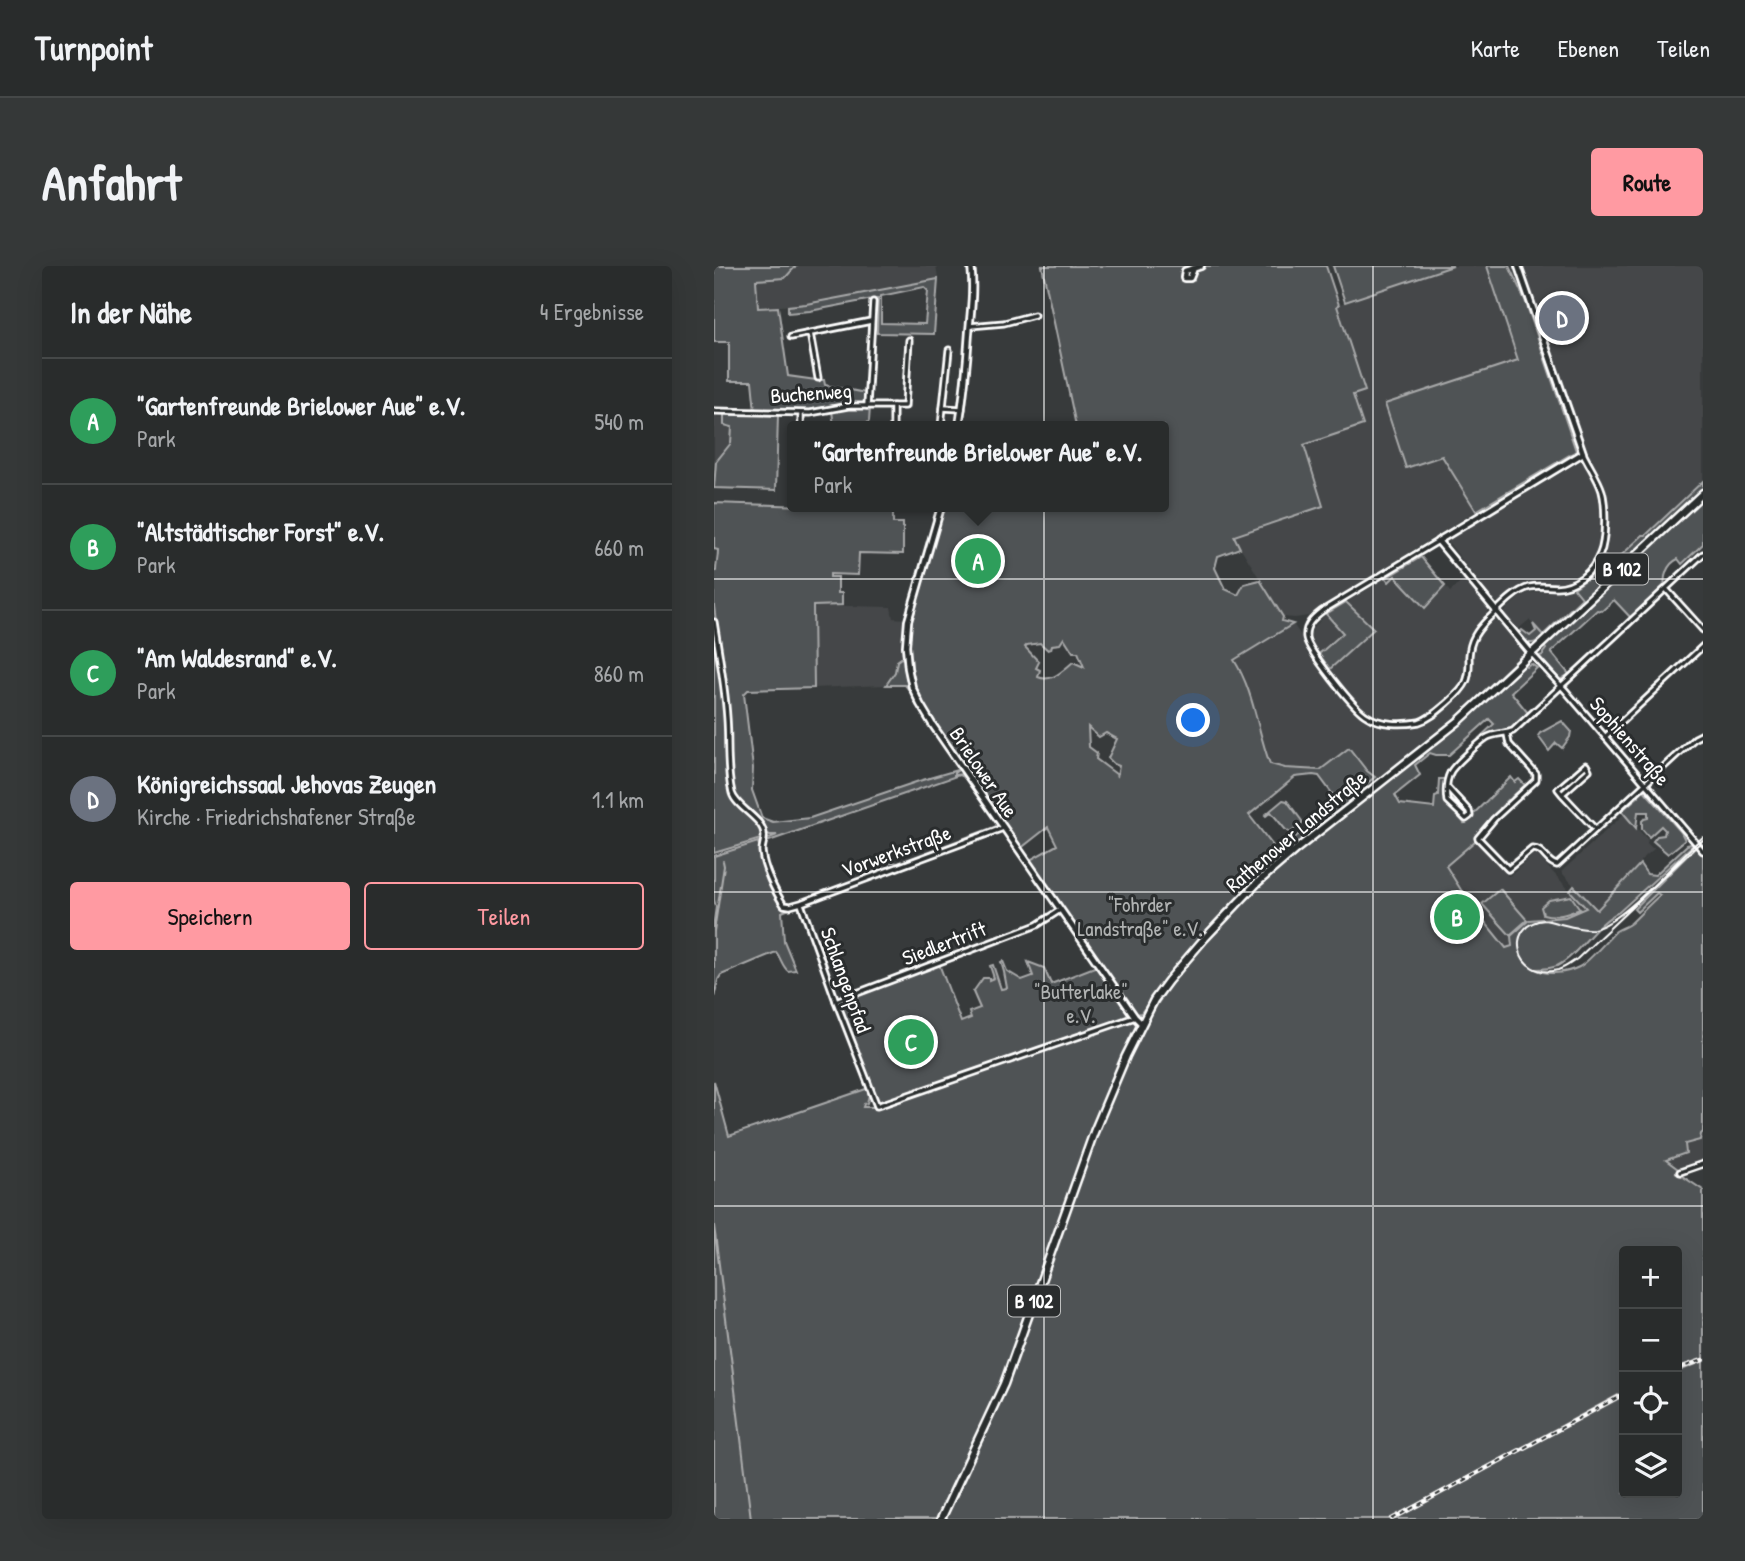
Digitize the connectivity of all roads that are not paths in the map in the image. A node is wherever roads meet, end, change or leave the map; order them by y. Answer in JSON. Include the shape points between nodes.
{"nodes":[{"id":1,"x":971,"y":266,"type":"edge"},
{"id":2,"x":1201,"y":266,"type":"edge"},
{"id":3,"x":1518,"y":266,"type":"edge"},
{"id":4,"x":1194,"y":268,"type":"dead end"},
{"id":5,"x":873,"y":302,"type":"dead end"},
{"id":6,"x":1034,"y":315,"type":"dead end"},
{"id":7,"x":872,"y":320,"type":"junction"},
{"id":8,"x":970,"y":326,"type":"junction"},
{"id":9,"x":810,"y":333,"type":"junction"},
{"id":10,"x":791,"y":337,"type":"dead end"},
{"id":11,"x":909,"y":340,"type":"dead end"},
{"id":12,"x":949,"y":350,"type":"dead end"},
{"id":13,"x":818,"y":378,"type":"dead end"},
{"id":14,"x":867,"y":406,"type":"junction"},
{"id":15,"x":893,"y":406,"type":"junction"},
{"id":16,"x":943,"y":408,"type":"junction"},
{"id":17,"x":962,"y":409,"type":"junction"},
{"id":18,"x":714,"y":411,"type":"edge"},
{"id":19,"x":801,"y":413,"type":"junction"},
{"id":20,"x":801,"y":421,"type":"edge"},
{"id":21,"x":893,"y":421,"type":"edge"},
{"id":22,"x":942,"y":421,"type":"edge"},
{"id":23,"x":960,"y":421,"type":"edge"},
{"id":24,"x":1583,"y":453,"type":"junction"},
{"id":25,"x":1703,"y":492,"type":"edge"},
{"id":26,"x":941,"y":512,"type":"edge"},
{"id":27,"x":1438,"y":541,"type":"junction"},
{"id":28,"x":1703,"y":554,"type":"edge"},
{"id":29,"x":1665,"y":589,"type":"junction"},
{"id":30,"x":1496,"y":611,"type":"junction"},
{"id":31,"x":714,"y":622,"type":"edge"},
{"id":32,"x":1703,"y":630,"type":"edge"},
{"id":33,"x":1703,"y":646,"type":"edge"},
{"id":34,"x":1531,"y":653,"type":"junction"},
{"id":35,"x":1561,"y":686,"type":"junction"},
{"id":36,"x":1507,"y":734,"type":"junction"},
{"id":37,"x":1703,"y":734,"type":"edge"},
{"id":38,"x":1605,"y":737,"type":"junction"},
{"id":39,"x":1646,"y":784,"type":"junction"},
{"id":40,"x":1447,"y":787,"type":"junction"},
{"id":41,"x":1562,"y":794,"type":"junction"},
{"id":42,"x":1003,"y":828,"type":"junction"},
{"id":43,"x":1595,"y":829,"type":"junction"},
{"id":44,"x":1702,"y":848,"type":"edge"},
{"id":45,"x":801,"y":904,"type":"junction"},
{"id":46,"x":1060,"y":910,"type":"junction"},
{"id":47,"x":836,"y":1001,"type":"junction"},
{"id":48,"x":1135,"y":1017,"type":"junction"},
{"id":49,"x":1141,"y":1023,"type":"junction"},
{"id":50,"x":1703,"y":1164,"type":"edge"},
{"id":51,"x":1680,"y":1172,"type":"dead end"},
{"id":52,"x":941,"y":1519,"type":"edge"}],
"edges":[{"from":1,"to":8,"type":"street"},
{"from":2,"to":4,"type":"street"},
{"from":3,"to":24,"type":"street"},
{"from":5,"to":7,"type":"street","name":"Buchenweg"},
{"from":6,"to":8,"type":"street"},
{"from":7,"to":9,"type":"street"},
{"from":7,"to":14,"type":"street","name":"Buchenweg"},
{"from":8,"to":17,"type":"street"},
{"from":9,"to":10,"type":"street"},
{"from":9,"to":13,"type":"street"},
{"from":11,"to":15,"type":"street","name":"Buchenweg","via":[[905,406]]},
{"from":12,"to":16,"type":"street"},
{"from":14,"to":15,"type":"street","name":"Buchenweg"},
{"from":14,"to":19,"type":"street","name":"Buchenweg"},
{"from":15,"to":21,"type":"street"},
{"from":16,"to":17,"type":"street"},
{"from":16,"to":22,"type":"street"},
{"from":17,"to":23,"type":"street"},
{"from":18,"to":19,"type":"street","name":"Buchenweg"},
{"from":19,"to":20,"type":"street"},
{"from":24,"to":27,"type":"street"},
{"from":24,"to":30,"type":"street","via":[[1602,491],[1604,538],[1599,557],[1572,584],[1530,587]]},
{"from":25,"to":34,"type":"main road","name":"Rathenower Landstraße","number":"B 102"},
{"from":26,"to":42,"type":"street","name":"Brielower Aue","via":[[908,621],[909,678],[926,716]]},
{"from":27,"to":30,"type":"street"},
{"from":27,"to":30,"type":"street","via":[[1322,611],[1309,624],[1306,637],[1311,651],[1353,704],[1381,722],[1430,718],[1465,685],[1473,637]]},
{"from":28,"to":29,"type":"street"},
{"from":29,"to":32,"type":"street"},
{"from":29,"to":35,"type":"street"},
{"from":30,"to":34,"type":"street"},
{"from":31,"to":45,"type":"street","via":[[734,797],[764,833],[763,859],[782,902]]},
{"from":33,"to":38,"type":"street"},
{"from":34,"to":35,"type":"street","name":"Sophienstraße"},
{"from":34,"to":49,"type":"main road","name":"Rathenower Landstraße","number":"B 102","via":[[1460,720],[1258,882],[1168,981]]},
{"from":35,"to":36,"type":"street"},
{"from":35,"to":38,"type":"street","name":"Sophienstraße"},
{"from":36,"to":40,"type":"street","via":[[1487,737],[1452,769]]},
{"from":36,"to":43,"type":"street","via":[[1509,744],[1536,774],[1535,780],[1478,838],[1508,869],[1536,848],[1557,864]]},
{"from":37,"to":39,"type":"street"},
{"from":38,"to":39,"type":"street","name":"Sophienstraße"},
{"from":39,"to":43,"type":"street"},
{"from":39,"to":44,"type":"street","name":"Sophienstraße"},
{"from":40,"to":40,"type":"street","via":[[1447,801],[1468,819],[1469,811]]},
{"from":41,"to":41,"type":"street","via":[[1589,770],[1586,765],[1558,789]]},
{"from":41,"to":43,"type":"street"},
{"from":42,"to":45,"type":"street","name":"Vorwerkstraße"},
{"from":42,"to":46,"type":"street","name":"Brielower Aue"},
{"from":45,"to":47,"type":"street","name":"Schlangenpfad"},
{"from":46,"to":47,"type":"street","name":"Siedlertrift","via":[[1037,925]]},
{"from":46,"to":48,"type":"street","name":"Brielower Aue"},
{"from":47,"to":48,"type":"street","name":"Schlangenpfad","via":[[877,1106]]},
{"from":48,"to":49,"type":"street","name":"Brielower Aue"},
{"from":49,"to":52,"type":"main road","name":"Rathenower Landstraße","number":"B 102","via":[[1094,1132],[1004,1384]]},
{"from":50,"to":51,"type":"street"}]}
